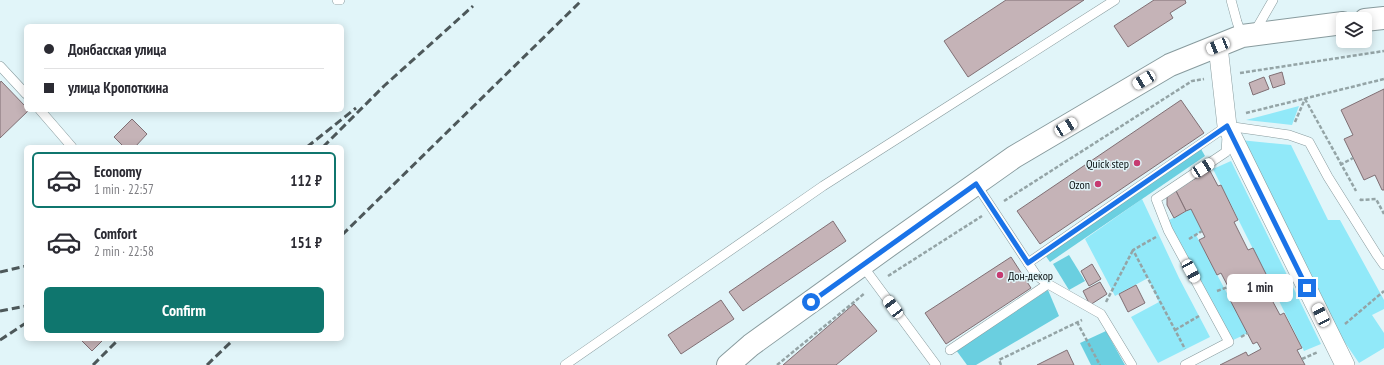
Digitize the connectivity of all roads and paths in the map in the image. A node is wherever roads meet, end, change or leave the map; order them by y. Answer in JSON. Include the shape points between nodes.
{"nodes":[{"id":1,"x":1115,"y":0,"type":"edge"},
{"id":2,"x":1231,"y":0,"type":"edge"},
{"id":3,"x":1273,"y":0,"type":"edge"},
{"id":4,"x":1384,"y":18,"type":"edge"},
{"id":5,"x":1372,"y":19,"type":"edge"},
{"id":6,"x":1336,"y":24,"type":"edge"},
{"id":7,"x":1248,"y":35,"type":"junction"},
{"id":8,"x":1218,"y":46,"type":"junction"},
{"id":9,"x":1384,"y":51,"type":"edge"},
{"id":10,"x":0,"y":66,"type":"edge"},
{"id":11,"x":1221,"y":76,"type":"junction"},
{"id":12,"x":1384,"y":79,"type":"edge"},
{"id":13,"x":24,"y":92,"type":"edge"},
{"id":14,"x":1305,"y":99,"type":"junction"},
{"id":15,"x":42,"y":112,"type":"edge"},
{"id":16,"x":1226,"y":122,"type":"junction"},
{"id":17,"x":1290,"y":135,"type":"junction"},
{"id":18,"x":70,"y":145,"type":"edge"},
{"id":19,"x":976,"y":184,"type":"junction"},
{"id":20,"x":993,"y":209,"type":"junction"},
{"id":21,"x":1384,"y":214,"type":"edge"},
{"id":22,"x":1168,"y":230,"type":"junction"},
{"id":23,"x":1133,"y":250,"type":"junction"},
{"id":24,"x":1028,"y":263,"type":"junction"},
{"id":25,"x":862,"y":265,"type":"junction"},
{"id":26,"x":1384,"y":265,"type":"edge"},
{"id":27,"x":876,"y":284,"type":"junction"},
{"id":28,"x":1048,"y":284,"type":"junction"},
{"id":29,"x":1384,"y":291,"type":"edge"},
{"id":30,"x":1212,"y":309,"type":"junction"},
{"id":31,"x":1101,"y":314,"type":"junction"},
{"id":32,"x":1077,"y":322,"type":"junction"},
{"id":33,"x":1175,"y":330,"type":"junction"},
{"id":34,"x":1334,"y":342,"type":"junction"},
{"id":35,"x":950,"y":350,"type":"dead end"},
{"id":36,"x":1188,"y":363,"type":"edge"},
{"id":37,"x":564,"y":365,"type":"edge"},
{"id":38,"x":728,"y":365,"type":"edge"},
{"id":39,"x":777,"y":365,"type":"edge"},
{"id":40,"x":936,"y":365,"type":"edge"},
{"id":41,"x":1001,"y":365,"type":"edge"},
{"id":42,"x":1100,"y":365,"type":"edge"},
{"id":43,"x":1132,"y":365,"type":"edge"},
{"id":44,"x":1345,"y":365,"type":"edge"}],
"edges":[{"from":1,"to":37,"type":"lane","via":[[823,186]]},
{"from":2,"to":7,"type":"lane","via":[[1237,22]]},
{"from":3,"to":7,"type":"lane"},
{"from":4,"to":5,"type":"street"},
{"from":6,"to":7,"type":"street"},
{"from":7,"to":8,"type":"street"},
{"from":8,"to":11,"type":"street"},
{"from":8,"to":19,"type":"street","via":[[1170,65],[1014,157]]},
{"from":9,"to":11,"type":"path"},
{"from":10,"to":13,"type":"lane"},
{"from":11,"to":16,"type":"street"},
{"from":11,"to":20,"type":"path","via":[[1192,81]]},
{"from":12,"to":14,"type":"path"},
{"from":14,"to":16,"type":"path"},
{"from":14,"to":17,"type":"path"},
{"from":14,"to":21,"type":"path","via":[[1361,200],[1376,199]]},
{"from":15,"to":18,"type":"lane"},
{"from":16,"to":17,"type":"lane"},
{"from":16,"to":22,"type":"lane","via":[[1226,152],[1156,199]]},
{"from":16,"to":24,"type":"lane"},
{"from":16,"to":34,"type":"street"},
{"from":17,"to":26,"type":"lane","via":[[1309,142]]},
{"from":19,"to":20,"type":"lane"},
{"from":19,"to":25,"type":"street"},
{"from":20,"to":24,"type":"lane"},
{"from":20,"to":27,"type":"path"},
{"from":22,"to":23,"type":"path"},
{"from":22,"to":30,"type":"lane"},
{"from":23,"to":31,"type":"path"},
{"from":23,"to":33,"type":"path"},
{"from":24,"to":28,"type":"lane","via":[[1036,275]]},
{"from":25,"to":27,"type":"lane"},
{"from":25,"to":38,"type":"street","via":[[751,345]]},
{"from":27,"to":39,"type":"path"},
{"from":27,"to":40,"type":"lane"},
{"from":28,"to":31,"type":"lane"},
{"from":28,"to":35,"type":"lane"},
{"from":29,"to":34,"type":"path","via":[[1337,331]]},
{"from":30,"to":33,"type":"path"},
{"from":30,"to":36,"type":"lane","via":[[1229,342]]},
{"from":31,"to":32,"type":"path"},
{"from":31,"to":43,"type":"lane"},
{"from":32,"to":41,"type":"path","via":[[999,360]]},
{"from":32,"to":42,"type":"path"},
{"from":33,"to":36,"type":"path"},
{"from":34,"to":44,"type":"street"}]}
